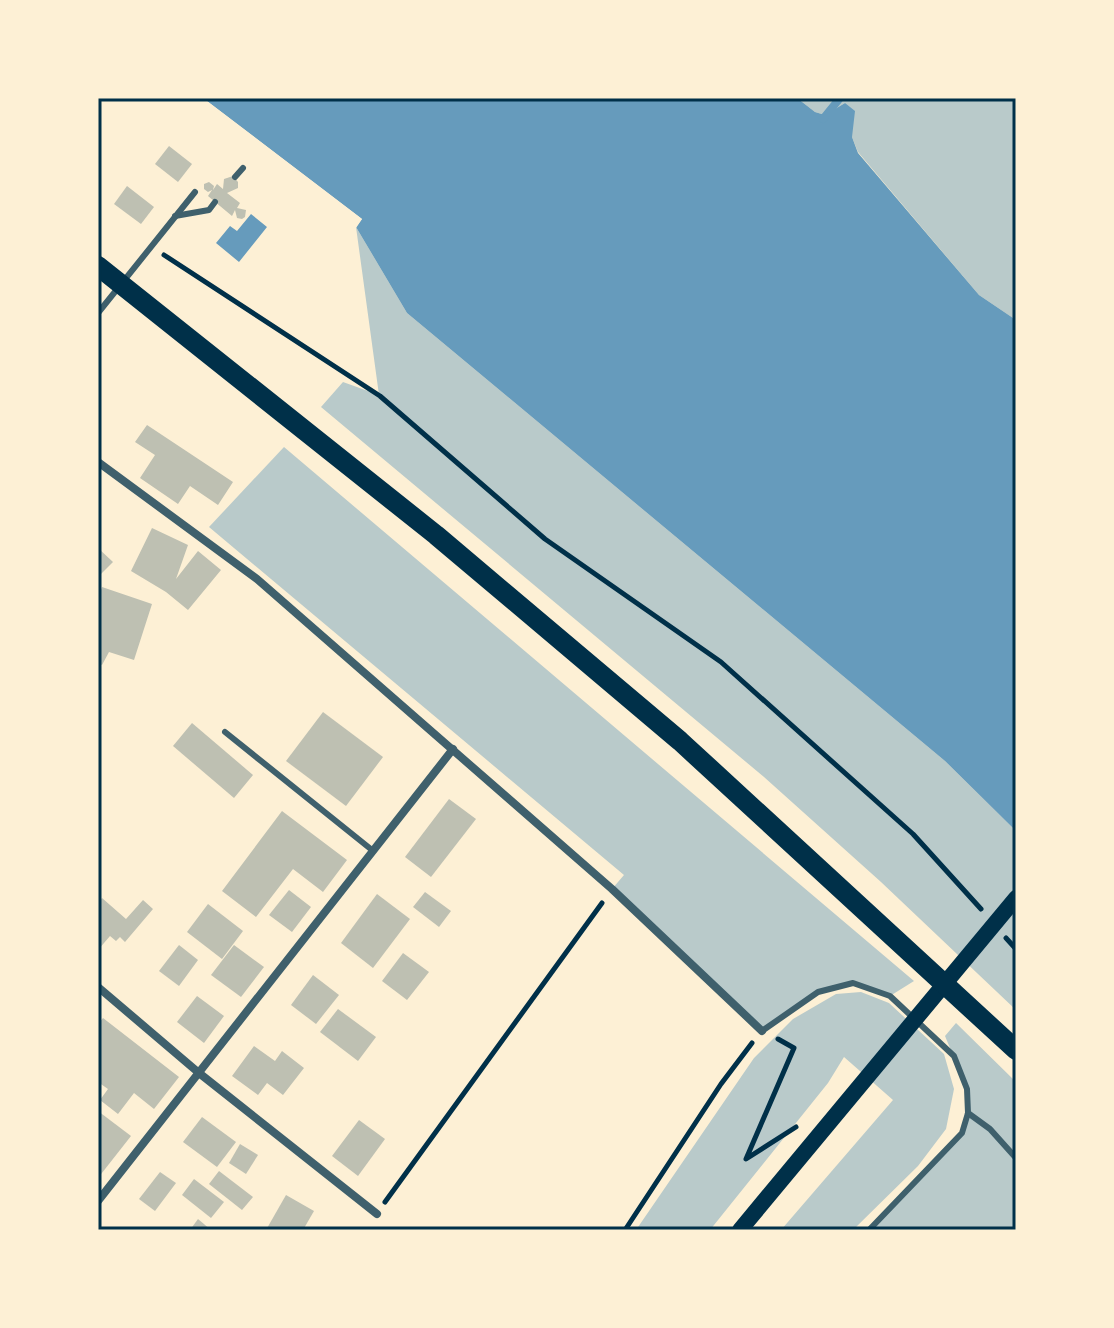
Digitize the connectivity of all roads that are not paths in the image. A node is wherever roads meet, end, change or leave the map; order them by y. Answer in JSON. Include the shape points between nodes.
{"nodes":[{"id":1,"x":243,"y":168,"type":"dead end"},
{"id":2,"x":235,"y":177,"type":"dead end"},
{"id":3,"x":195,"y":192,"type":"dead end"},
{"id":4,"x":215,"y":202,"type":"dead end"},
{"id":5,"x":175,"y":216,"type":"junction"},
{"id":6,"x":98,"y":266,"type":"edge"},
{"id":7,"x":98,"y":313,"type":"edge"},
{"id":8,"x":98,"y":462,"type":"edge"},
{"id":9,"x":225,"y":732,"type":"dead end"},
{"id":10,"x":453,"y":749,"type":"junction"},
{"id":11,"x":372,"y":850,"type":"junction"},
{"id":12,"x":1016,"y":898,"type":"edge"},
{"id":13,"x":98,"y":987,"type":"edge"},
{"id":14,"x":762,"y":1031,"type":"joint"},
{"id":15,"x":1016,"y":1050,"type":"edge"},
{"id":16,"x":199,"y":1073,"type":"junction"},
{"id":17,"x":968,"y":1113,"type":"junction"},
{"id":18,"x":1016,"y":1158,"type":"edge"},
{"id":19,"x":98,"y":1201,"type":"edge"},
{"id":20,"x":377,"y":1214,"type":"road end"},
{"id":21,"x":740,"y":1230,"type":"edge"},
{"id":22,"x":869,"y":1230,"type":"edge"}],
"edges":[{"from":1,"to":2,"type":"lane"},
{"from":3,"to":5,"type":"lane"},
{"from":4,"to":5,"type":"lane","via":[[209,210]]},
{"from":5,"to":7,"type":"lane"},
{"from":6,"to":15,"type":"main road","via":[[436,535],[680,741]]},
{"from":8,"to":10,"type":"street","via":[[257,579]]},
{"from":9,"to":11,"type":"lane"},
{"from":10,"to":11,"type":"street"},
{"from":10,"to":14,"type":"street"},
{"from":11,"to":16,"type":"street"},
{"from":12,"to":21,"type":"main road"},
{"from":13,"to":16,"type":"street"},
{"from":14,"to":17,"type":"lane","via":[[818,992],[853,983],[890,996],[954,1056],[967,1089]]},
{"from":16,"to":19,"type":"street"},
{"from":16,"to":20,"type":"street"},
{"from":17,"to":18,"type":"lane"},
{"from":17,"to":22,"type":"lane","via":[[962,1133]]}]}
